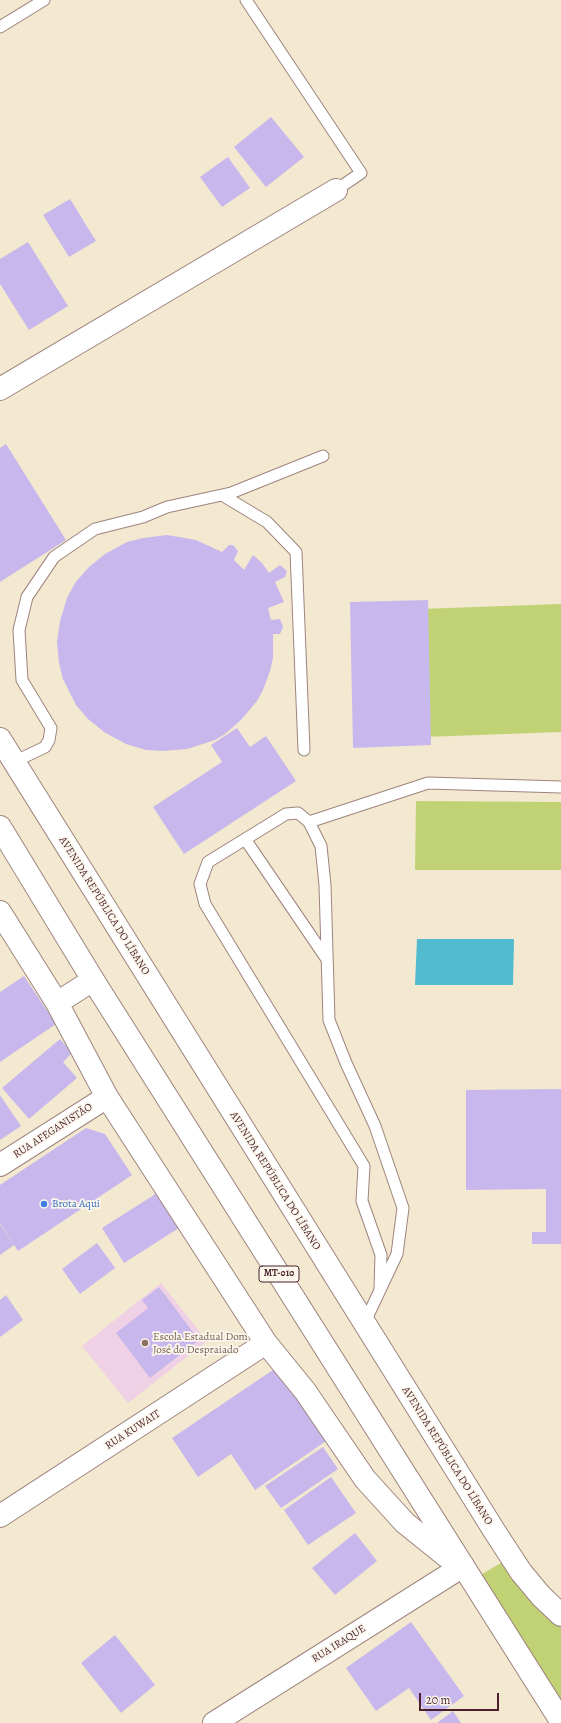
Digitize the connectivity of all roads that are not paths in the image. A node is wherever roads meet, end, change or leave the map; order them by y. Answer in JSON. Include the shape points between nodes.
{"nodes":[{"id":1,"x":44,"y":0,"type":"edge"},
{"id":2,"x":246,"y":0,"type":"edge"},
{"id":3,"x":0,"y":27,"type":"edge"},
{"id":4,"x":336,"y":190,"type":"joint"},
{"id":5,"x":0,"y":389,"type":"edge"},
{"id":6,"x":323,"y":456,"type":"dead end"},
{"id":7,"x":222,"y":495,"type":"junction"},
{"id":8,"x":0,"y":739,"type":"edge"},
{"id":9,"x":304,"y":750,"type":"dead end"},
{"id":10,"x":14,"y":762,"type":"junction"},
{"id":11,"x":561,"y":787,"type":"edge"},
{"id":12,"x":308,"y":822,"type":"junction"},
{"id":13,"x":0,"y":827,"type":"edge"},
{"id":14,"x":245,"y":839,"type":"junction"},
{"id":15,"x":0,"y":912,"type":"edge"},
{"id":16,"x":326,"y":958,"type":"junction"},
{"id":17,"x":93,"y":980,"type":"junction"},
{"id":18,"x":57,"y":1003,"type":"junction"},
{"id":19,"x":107,"y":1097,"type":"junction"},
{"id":20,"x":0,"y":1165,"type":"edge"},
{"id":21,"x":380,"y":1288,"type":"junction"},
{"id":22,"x":364,"y":1324,"type":"junction"},
{"id":23,"x":266,"y":1343,"type":"junction"},
{"id":24,"x":0,"y":1516,"type":"edge"},
{"id":25,"x":464,"y":1566,"type":"junction"},
{"id":26,"x":561,"y":1615,"type":"edge"},
{"id":27,"x":561,"y":1720,"type":"edge"},
{"id":28,"x":214,"y":1723,"type":"edge"}],
"edges":[{"from":1,"to":3,"type":"lane"},
{"from":2,"to":4,"type":"lane","via":[[361,172]]},
{"from":4,"to":5,"type":"main road"},
{"from":6,"to":7,"type":"lane"},
{"from":7,"to":9,"type":"lane","via":[[267,522],[296,552]]},
{"from":7,"to":10,"type":"lane","via":[[167,507],[143,517],[95,529],[54,557],[27,596],[19,630],[22,680],[51,728],[45,747]]},
{"from":8,"to":10,"type":"main road","name":"AVENIDA REPÚBLICA DO LÍBANO"},
{"from":10,"to":22,"type":"main road","name":"AVENIDA REPÚBLICA DO LÍBANO"},
{"from":11,"to":12,"type":"lane","via":[[428,783]]},
{"from":12,"to":14,"type":"lane","via":[[298,813],[286,814]]},
{"from":12,"to":16,"type":"lane","via":[[321,846],[325,885]]},
{"from":13,"to":17,"type":"main road","number":"MT-010"},
{"from":14,"to":16,"type":"lane"},
{"from":14,"to":21,"type":"lane","via":[[208,862],[200,884],[205,904],[364,1166],[362,1201],[381,1255]]},
{"from":15,"to":18,"type":"main road"},
{"from":16,"to":21,"type":"lane","via":[[329,1020],[375,1126],[403,1208],[397,1254]]},
{"from":17,"to":18,"type":"main road"},
{"from":17,"to":25,"type":"main road","number":"MT-010"},
{"from":18,"to":19,"type":"main road"},
{"from":19,"to":20,"type":"main road","name":"RUA AFEGANISTÃO"},
{"from":19,"to":23,"type":"main road"},
{"from":21,"to":22,"type":"lane"},
{"from":22,"to":26,"type":"main road","name":"AVENIDA REPÚBLICA DO LÍBANO","via":[[521,1572]]},
{"from":23,"to":24,"type":"main road","name":"RUA KUWAIT"},
{"from":23,"to":25,"type":"main road","via":[[305,1391],[365,1479],[405,1523],[446,1556]]},
{"from":25,"to":27,"type":"main road","number":"MT-010"},
{"from":25,"to":28,"type":"main road","name":"RUA IRAQUE"}]}
